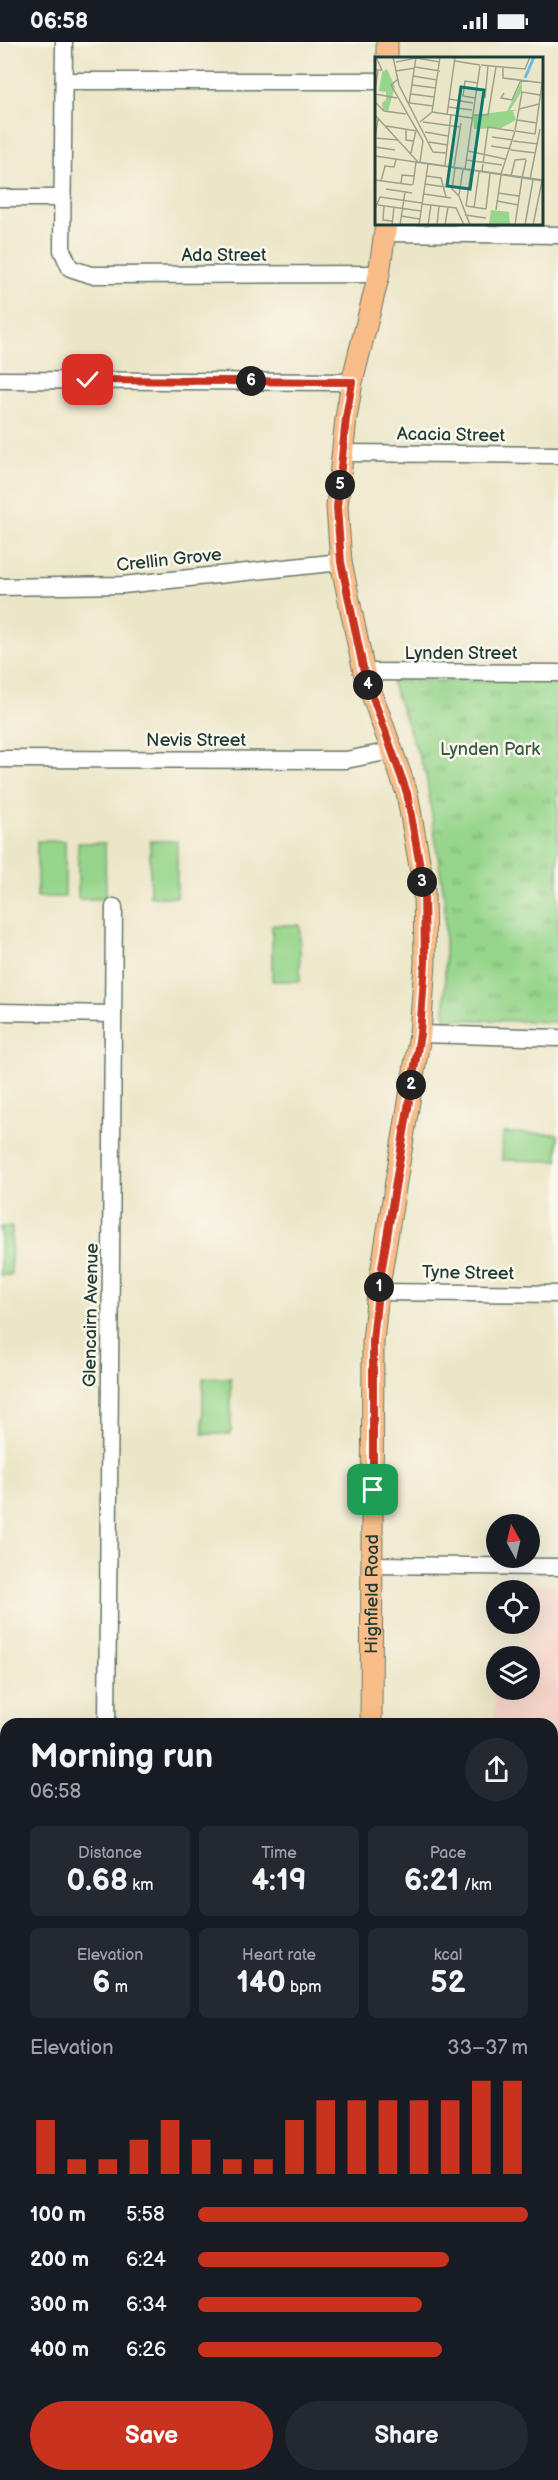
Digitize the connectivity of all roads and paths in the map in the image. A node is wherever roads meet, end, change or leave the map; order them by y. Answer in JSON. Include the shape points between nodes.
{"nodes":[{"id":1,"x":64,"y":42,"type":"edge"},
{"id":2,"x":64,"y":81,"type":"junction"},
{"id":3,"x":375,"y":81,"type":"edge"},
{"id":4,"x":0,"y":198,"type":"edge"},
{"id":5,"x":63,"y":198,"type":"junction"},
{"id":6,"x":386,"y":228,"type":"edge"},
{"id":7,"x":558,"y":235,"type":"edge"},
{"id":8,"x":379,"y":274,"type":"junction"},
{"id":9,"x":0,"y":380,"type":"edge"},
{"id":10,"x":352,"y":382,"type":"junction"},
{"id":11,"x":343,"y":453,"type":"junction"},
{"id":12,"x":558,"y":455,"type":"edge"},
{"id":13,"x":341,"y":562,"type":"junction"},
{"id":14,"x":0,"y":587,"type":"edge"},
{"id":15,"x":364,"y":672,"type":"junction"},
{"id":16,"x":558,"y":673,"type":"edge"},
{"id":17,"x":391,"y":751,"type":"junction"},
{"id":18,"x":0,"y":759,"type":"edge"},
{"id":19,"x":114,"y":907,"type":"dead end"},
{"id":20,"x":0,"y":1012,"type":"edge"},
{"id":21,"x":114,"y":1014,"type":"junction"},
{"id":22,"x":420,"y":1034,"type":"junction"},
{"id":23,"x":558,"y":1038,"type":"edge"},
{"id":24,"x":378,"y":1292,"type":"junction"},
{"id":25,"x":558,"y":1294,"type":"edge"},
{"id":26,"x":372,"y":1565,"type":"junction"},
{"id":27,"x":558,"y":1567,"type":"edge"},
{"id":28,"x":107,"y":1718,"type":"edge"},
{"id":29,"x":371,"y":1718,"type":"edge"}],
"edges":[{"from":1,"to":2,"type":"street"},
{"from":2,"to":3,"type":"street"},
{"from":2,"to":5,"type":"street"},
{"from":4,"to":5,"type":"street"},
{"from":5,"to":8,"type":"street","name":"Ada Street","via":[[63,250],[70,268],[91,275]]},
{"from":6,"to":7,"type":"street"},
{"from":6,"to":8,"type":"main road","name":"Highfield Road"},
{"from":8,"to":10,"type":"main road","name":"Highfield Road"},
{"from":9,"to":10,"type":"street"},
{"from":10,"to":11,"type":"main road","name":"Highfield Road"},
{"from":11,"to":12,"type":"street","name":"Acacia Street"},
{"from":11,"to":13,"type":"main road","name":"Highfield Road","via":[[337,507]]},
{"from":13,"to":14,"type":"street","name":"Crellin Grove","via":[[123,585]]},
{"from":13,"to":15,"type":"main road","name":"Highfield Road"},
{"from":15,"to":16,"type":"street","name":"Lynden Street"},
{"from":15,"to":17,"type":"main road","name":"Highfield Road"},
{"from":17,"to":18,"type":"street","name":"Nevis Street","via":[[346,760]]},
{"from":17,"to":22,"type":"main road","name":"Highfield Road","via":[[407,793],[424,889],[425,963]]},
{"from":19,"to":21,"type":"street","name":"Glencairn Avenue"},
{"from":20,"to":21,"type":"street"},
{"from":21,"to":28,"type":"street","name":"Glencairn Avenue"},
{"from":22,"to":23,"type":"street"},
{"from":22,"to":24,"type":"main road","name":"Highfield Road"},
{"from":24,"to":25,"type":"street","name":"Tyne Street"},
{"from":24,"to":26,"type":"main road","name":"Highfield Road","via":[[373,1341]]},
{"from":26,"to":27,"type":"street"},
{"from":26,"to":29,"type":"main road","name":"Highfield Road"}]}
